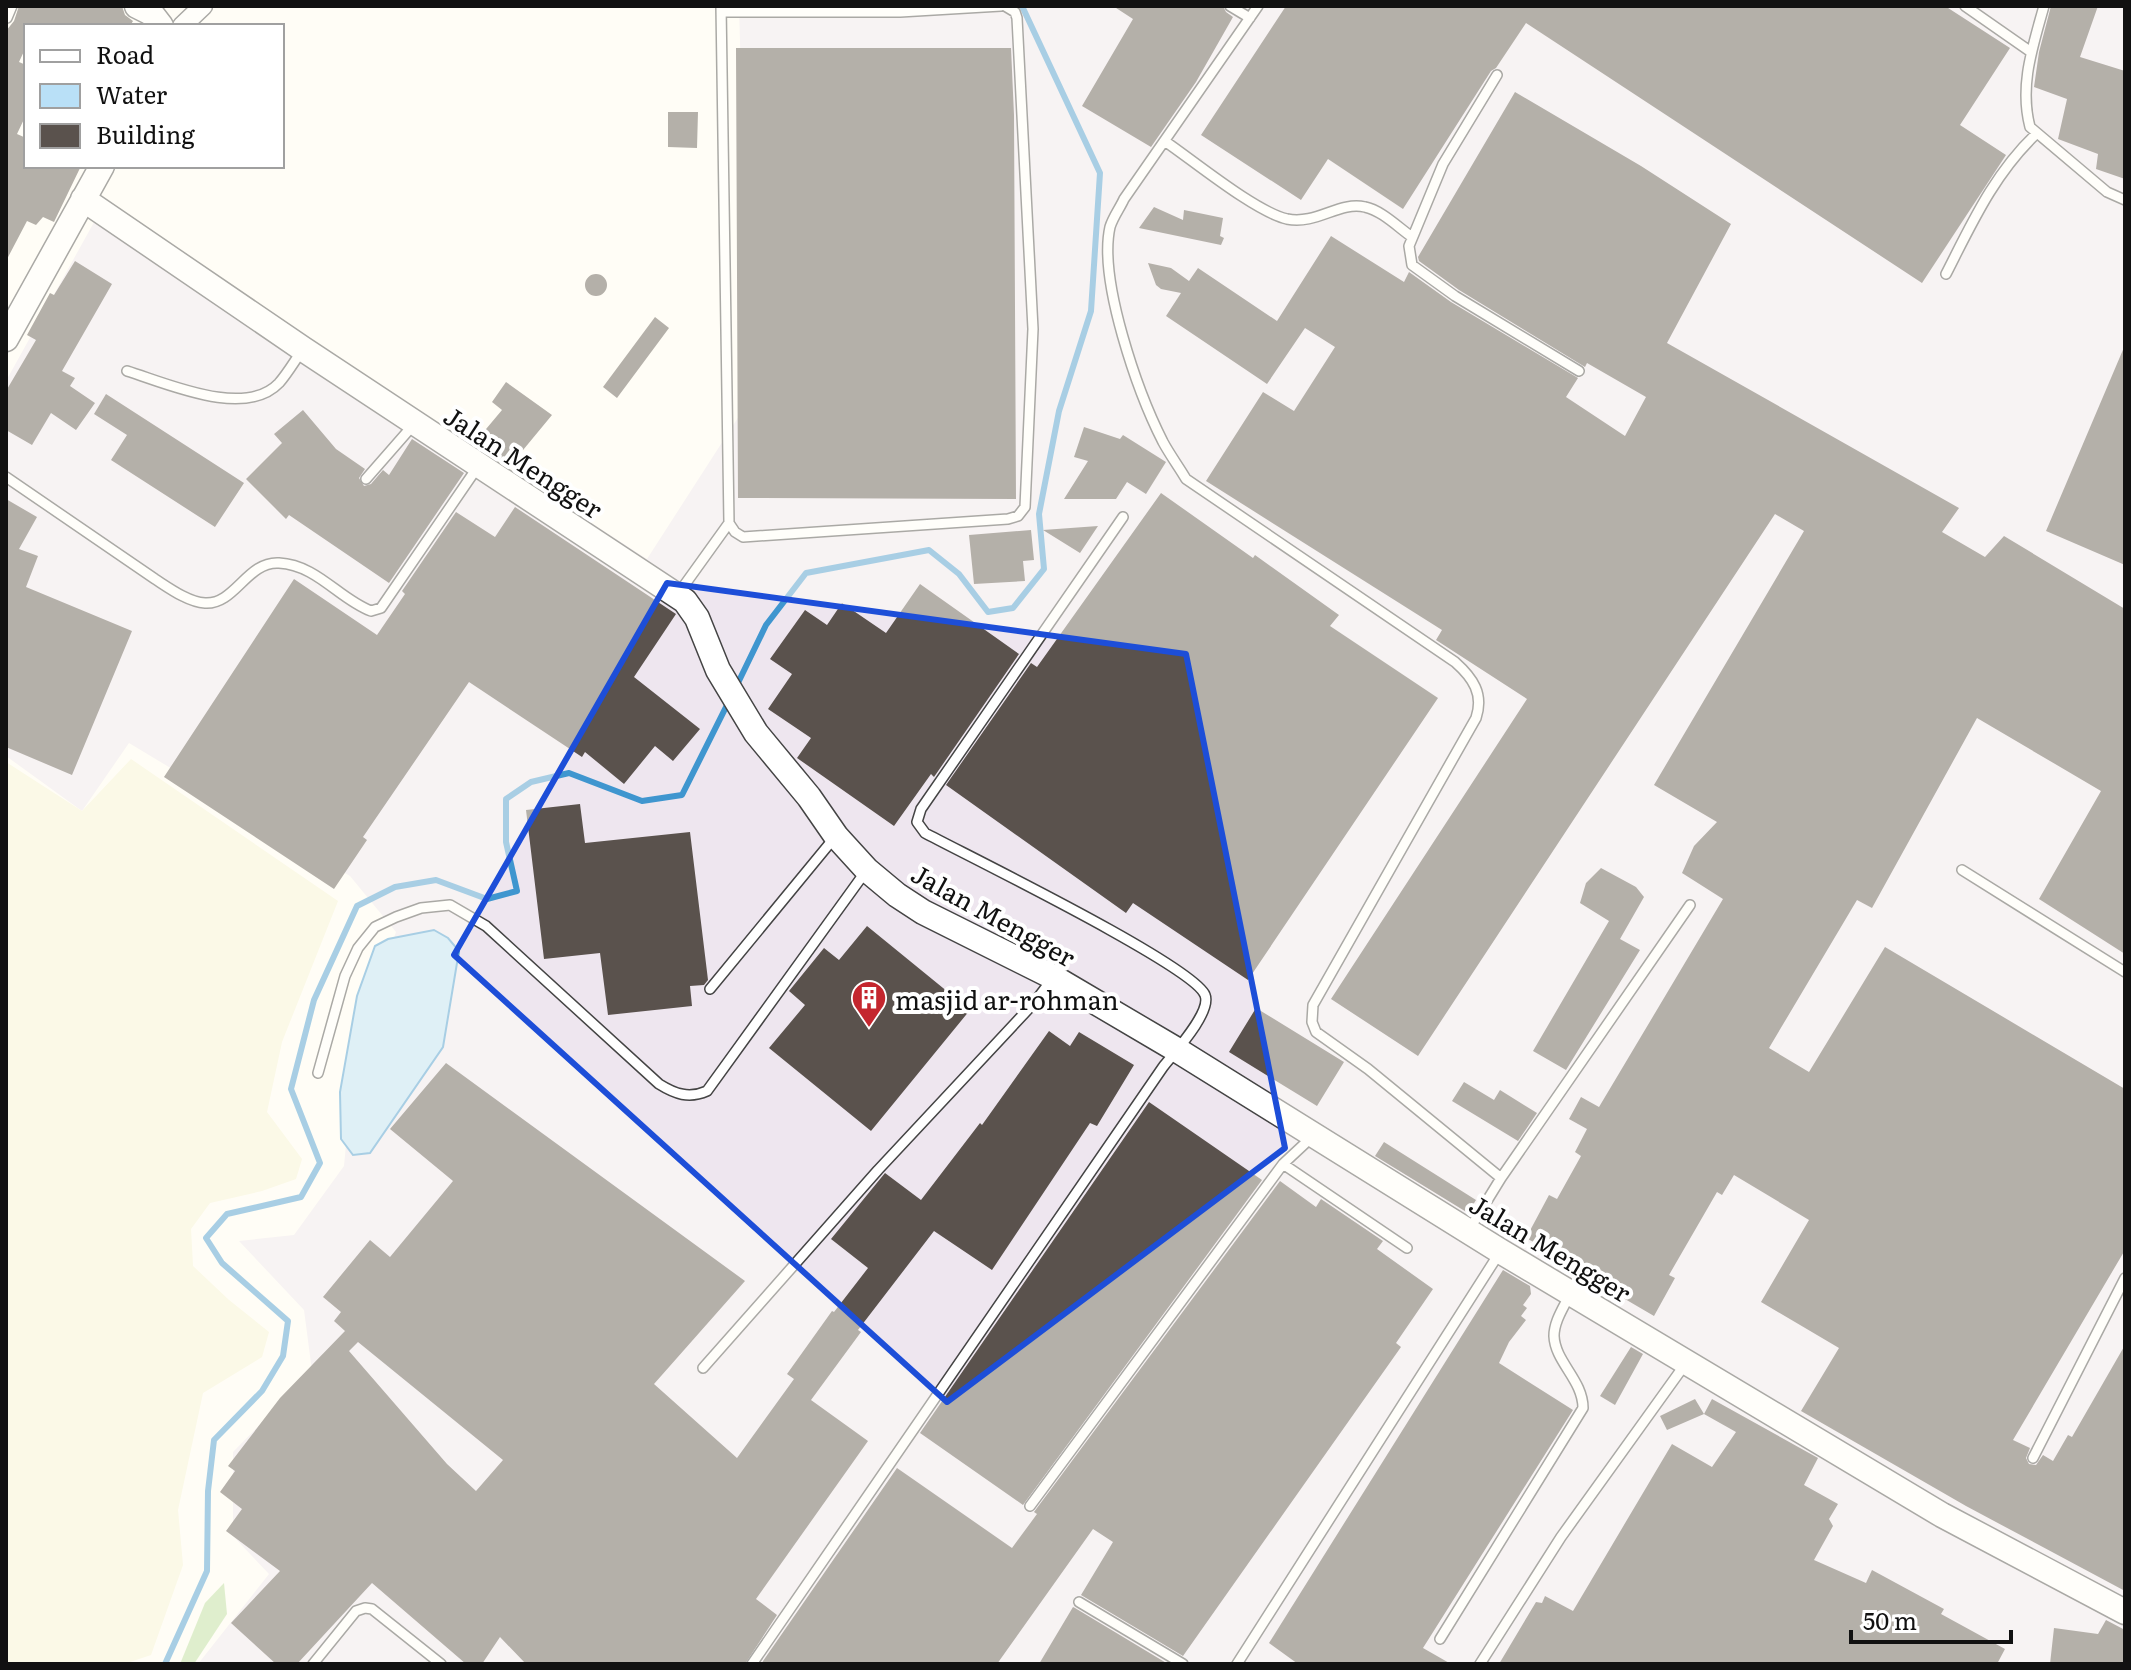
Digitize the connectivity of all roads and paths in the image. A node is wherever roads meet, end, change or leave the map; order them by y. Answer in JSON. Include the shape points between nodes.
{"nodes":[{"id":1,"x":12,"y":6,"type":"edge"},
{"id":2,"x":137,"y":6,"type":"edge"},
{"id":3,"x":203,"y":6,"type":"edge"},
{"id":4,"x":1003,"y":6,"type":"edge"},
{"id":5,"x":1230,"y":6,"type":"edge"},
{"id":6,"x":1258,"y":6,"type":"edge"},
{"id":7,"x":1965,"y":6,"type":"edge"},
{"id":8,"x":2044,"y":6,"type":"edge"},
{"id":9,"x":722,"y":9,"type":"edge"},
{"id":10,"x":900,"y":9,"type":"edge"},
{"id":11,"x":7,"y":18,"type":"edge"},
{"id":12,"x":1250,"y":18,"type":"junction"},
{"id":13,"x":159,"y":24,"type":"edge"},
{"id":14,"x":184,"y":24,"type":"edge"},
{"id":15,"x":2031,"y":52,"type":"junction"},
{"id":16,"x":1497,"y":75,"type":"dead end"},
{"id":17,"x":2036,"y":134,"type":"junction"},
{"id":18,"x":1166,"y":142,"type":"junction"},
{"id":19,"x":101,"y":168,"type":"edge"},
{"id":20,"x":83,"y":199,"type":"junction"},
{"id":21,"x":2125,"y":200,"type":"edge"},
{"id":22,"x":1412,"y":237,"type":"junction"},
{"id":23,"x":1946,"y":274,"type":"dead end"},
{"id":24,"x":6,"y":339,"type":"edge"},
{"id":25,"x":303,"y":349,"type":"junction"},
{"id":26,"x":127,"y":371,"type":"dead end"},
{"id":27,"x":1579,"y":371,"type":"dead end"},
{"id":28,"x":415,"y":423,"type":"junction"},
{"id":29,"x":480,"y":464,"type":"junction"},
{"id":30,"x":6,"y":477,"type":"edge"},
{"id":31,"x":366,"y":479,"type":"dead end"},
{"id":32,"x":1123,"y":517,"type":"dead end"},
{"id":33,"x":729,"y":523,"type":"junction"},
{"id":34,"x":677,"y":595,"type":"junction"},
{"id":35,"x":836,"y":836,"type":"junction"},
{"id":36,"x":867,"y":870,"type":"junction"},
{"id":37,"x":1962,"y":870,"type":"dead end"},
{"id":38,"x":1690,"y":905,"type":"dead end"},
{"id":39,"x":2125,"y":972,"type":"edge"},
{"id":40,"x":1053,"y":977,"type":"junction"},
{"id":41,"x":710,"y":989,"type":"dead end"},
{"id":42,"x":1177,"y":1050,"type":"junction"},
{"id":43,"x":318,"y":1073,"type":"dead end"},
{"id":44,"x":1313,"y":1136,"type":"junction"},
{"id":45,"x":1283,"y":1164,"type":"junction"},
{"id":46,"x":1501,"y":1178,"type":"junction"},
{"id":47,"x":1468,"y":1231,"type":"junction"},
{"id":48,"x":1407,"y":1248,"type":"dead end"},
{"id":49,"x":1500,"y":1251,"type":"junction"},
{"id":50,"x":2125,"y":1278,"type":"edge"},
{"id":51,"x":1571,"y":1293,"type":"junction"},
{"id":52,"x":1687,"y":1361,"type":"junction"},
{"id":53,"x":703,"y":1368,"type":"dead end"},
{"id":54,"x":2033,"y":1458,"type":"dead end"},
{"id":55,"x":1030,"y":1506,"type":"dead end"},
{"id":56,"x":1079,"y":1602,"type":"dead end"},
{"id":57,"x":2125,"y":1612,"type":"edge"},
{"id":58,"x":1440,"y":1639,"type":"dead end"},
{"id":59,"x":313,"y":1664,"type":"edge"},
{"id":60,"x":441,"y":1664,"type":"edge"},
{"id":61,"x":752,"y":1664,"type":"edge"},
{"id":62,"x":1183,"y":1664,"type":"edge"},
{"id":63,"x":1237,"y":1664,"type":"edge"},
{"id":64,"x":1480,"y":1664,"type":"edge"}],
"edges":[{"from":1,"to":11,"type":"lane"},
{"from":2,"to":13,"type":"street"},
{"from":3,"to":14,"type":"street"},
{"from":4,"to":10,"type":"lane"},
{"from":4,"to":33,"type":"lane","via":[[1017,18],[1033,329],[1025,507],[1008,519],[743,537]]},
{"from":5,"to":12,"type":"lane"},
{"from":6,"to":12,"type":"lane"},
{"from":7,"to":15,"type":"lane"},
{"from":8,"to":15,"type":"lane"},
{"from":9,"to":10,"type":"lane"},
{"from":9,"to":33,"type":"lane"},
{"from":12,"to":18,"type":"lane"},
{"from":15,"to":17,"type":"lane","via":[[2024,93]]},
{"from":16,"to":22,"type":"lane","via":[[1443,164]]},
{"from":17,"to":21,"type":"lane","via":[[2107,192]]},
{"from":17,"to":23,"type":"lane","via":[[1985,197]]},
{"from":18,"to":22,"type":"lane","via":[[1284,218],[1301,221],[1351,206],[1368,207]]},
{"from":18,"to":46,"type":"lane","via":[[1124,199],[1111,224],[1107,251],[1130,359],[1163,441],[1186,479],[1455,662],[1470,675],[1480,707],[1313,1005],[1312,1022],[1316,1032]]},
{"from":19,"to":20,"type":"street"},
{"from":20,"to":24,"type":"street"},
{"from":20,"to":25,"type":"street","name":"Jalan Mengger"},
{"from":22,"to":27,"type":"lane","via":[[1412,265]]},
{"from":25,"to":26,"type":"lane","via":[[277,385],[258,396],[219,399]]},
{"from":25,"to":28,"type":"street","name":"Jalan Mengger"},
{"from":28,"to":29,"type":"street","name":"Jalan Mengger"},
{"from":28,"to":31,"type":"lane"},
{"from":29,"to":30,"type":"lane","via":[[381,608],[371,611],[316,574],[277,562],[258,568],[224,599],[205,603],[180,594]]},
{"from":29,"to":34,"type":"street","name":"Jalan Mengger"},
{"from":32,"to":42,"type":"lane","via":[[917,822],[925,833],[1190,978],[1205,993],[1206,1003]]},
{"from":33,"to":34,"type":"lane"},
{"from":34,"to":35,"type":"street","name":"Jalan Mengger","via":[[697,618],[718,670],[756,733]]},
{"from":35,"to":36,"type":"street","name":"Jalan Mengger"},
{"from":35,"to":41,"type":"lane"},
{"from":36,"to":40,"type":"street","name":"Jalan Mengger","via":[[923,912]]},
{"from":36,"to":43,"type":"lane","via":[[707,1091],[695,1097],[674,1094],[659,1084],[486,926],[450,905],[396,917],[375,927],[358,948]]},
{"from":37,"to":39,"type":"lane"},
{"from":38,"to":46,"type":"lane"},
{"from":40,"to":42,"type":"street","name":"Jalan Mengger"},
{"from":40,"to":53,"type":"lane"},
{"from":42,"to":44,"type":"street","name":"Jalan Mengger"},
{"from":42,"to":61,"type":"lane"},
{"from":44,"to":45,"type":"lane"},
{"from":44,"to":47,"type":"street","name":"Jalan Mengger"},
{"from":45,"to":48,"type":"lane"},
{"from":45,"to":55,"type":"lane"},
{"from":46,"to":47,"type":"lane"},
{"from":47,"to":49,"type":"street","name":"Jalan Mengger"},
{"from":49,"to":51,"type":"street","name":"Jalan Mengger"},
{"from":49,"to":63,"type":"lane"},
{"from":50,"to":54,"type":"lane"},
{"from":51,"to":52,"type":"street","name":"Jalan Mengger"},
{"from":51,"to":58,"type":"lane","via":[[1554,1334],[1583,1393],[1583,1408]]},
{"from":52,"to":57,"type":"street","name":"Jalan Mengger","via":[[1942,1515]]},
{"from":52,"to":64,"type":"lane","via":[[1561,1537]]},
{"from":56,"to":62,"type":"lane"},
{"from":59,"to":60,"type":"lane","via":[[356,1611],[365,1608]]}]}
